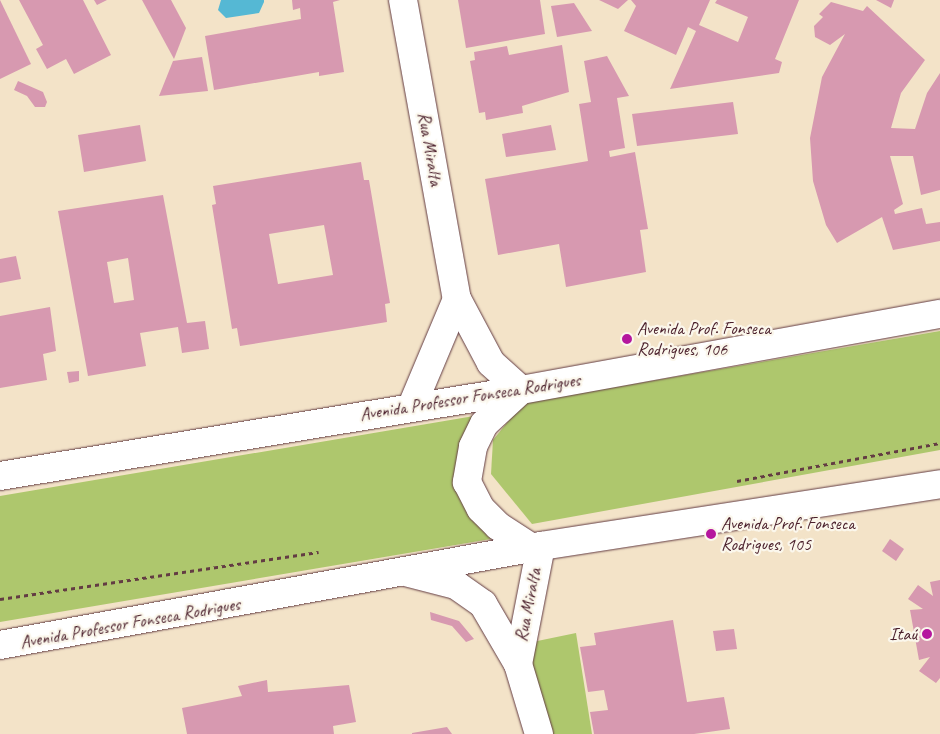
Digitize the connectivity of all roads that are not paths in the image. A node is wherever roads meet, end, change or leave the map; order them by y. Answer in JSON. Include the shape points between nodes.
{"nodes":[{"id":1,"x":403,"y":0,"type":"edge"},
{"id":2,"x":457,"y":299,"type":"junction"},
{"id":3,"x":940,"y":314,"type":"edge"},
{"id":4,"x":521,"y":390,"type":"junction"},
{"id":5,"x":412,"y":406,"type":"junction"},
{"id":6,"x":0,"y":476,"type":"edge"},
{"id":7,"x":940,"y":484,"type":"edge"},
{"id":8,"x":536,"y":547,"type":"junction"},
{"id":9,"x":409,"y":573,"type":"junction"},
{"id":10,"x":0,"y":645,"type":"edge"},
{"id":11,"x":518,"y":664,"type":"junction"},
{"id":12,"x":539,"y":734,"type":"edge"}],
"edges":[{"from":1,"to":2,"type":"main road","name":"Rua Miralta"},
{"from":2,"to":4,"type":"main road","name":"Rua Miralta","via":[[486,356]]},
{"from":2,"to":5,"type":"main road"},
{"from":3,"to":4,"type":"main road","name":"Avenida Professor Fonseca Rodrigues"},
{"from":4,"to":5,"type":"main road","name":"Avenida Professor Fonseca Rodrigues"},
{"from":4,"to":8,"type":"main road","via":[[484,424],[473,447],[467,482],[481,509],[498,526]]},
{"from":5,"to":6,"type":"main road","name":"Avenida Professor Fonseca Rodrigues"},
{"from":7,"to":8,"type":"main road","name":"Avenida Professor Fonseca Rodrigues"},
{"from":8,"to":9,"type":"main road","name":"Avenida Professor Fonseca Rodrigues"},
{"from":8,"to":11,"type":"main road","name":"Rua Miralta"},
{"from":9,"to":10,"type":"main road","name":"Avenida Professor Fonseca Rodrigues"},
{"from":9,"to":11,"type":"main road","name":"Rua Miralta","via":[[456,585],[472,594],[495,618]]},
{"from":11,"to":12,"type":"main road","name":"Rua Miralta"}]}
